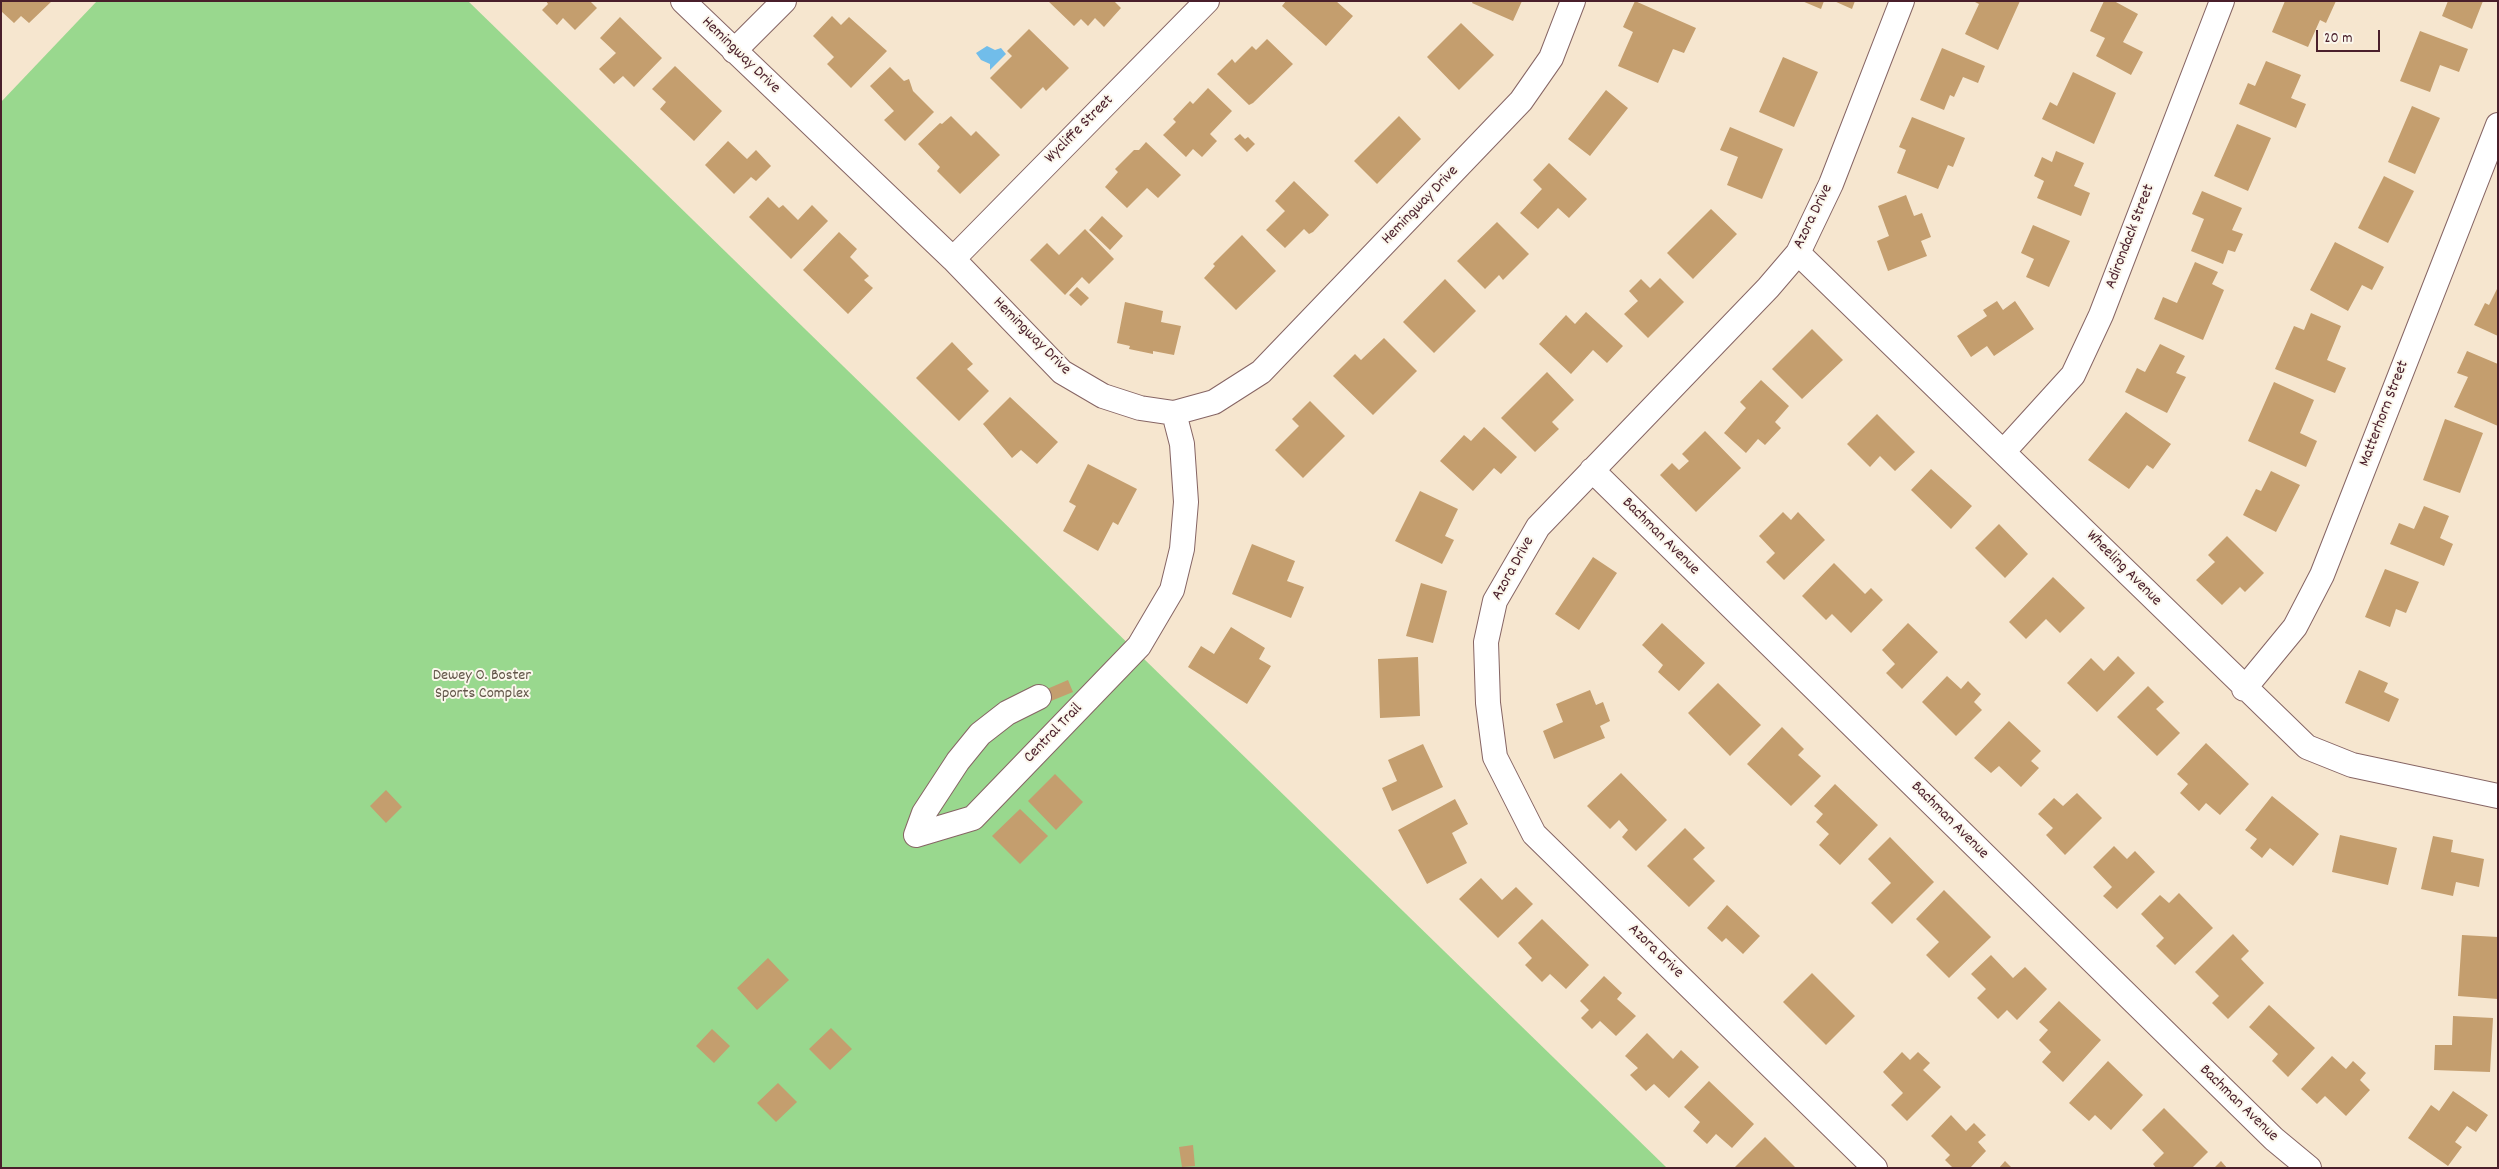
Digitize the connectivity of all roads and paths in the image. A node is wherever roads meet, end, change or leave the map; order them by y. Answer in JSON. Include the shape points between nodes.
{"nodes":[{"id":1,"x":683,"y":1,"type":"edge"},
{"id":2,"x":784,"y":1,"type":"edge"},
{"id":3,"x":1207,"y":1,"type":"edge"},
{"id":4,"x":1573,"y":1,"type":"edge"},
{"id":5,"x":1902,"y":1,"type":"edge"},
{"id":6,"x":2222,"y":1,"type":"edge"},
{"id":7,"x":734,"y":51,"type":"junction"},
{"id":8,"x":2498,"y":125,"type":"edge"},
{"id":9,"x":1798,"y":254,"type":"junction"},
{"id":10,"x":953,"y":259,"type":"junction"},
{"id":11,"x":1174,"y":413,"type":"junction"},
{"id":12,"x":2004,"y":451,"type":"junction"},
{"id":13,"x":1592,"y":470,"type":"junction"},
{"id":14,"x":2244,"y":688,"type":"junction"},
{"id":15,"x":1039,"y":698,"type":"dead end"},
{"id":16,"x":2498,"y":796,"type":"edge"},
{"id":17,"x":1875,"y":1168,"type":"edge"},
{"id":18,"x":2309,"y":1168,"type":"edge"}],
"edges":[{"from":1,"to":7,"type":"street","name":"Hemingway Drive"},
{"from":2,"to":7,"type":"street"},
{"from":3,"to":10,"type":"street","name":"Wycliffe Street"},
{"from":4,"to":11,"type":"street","name":"Hemingway Drive","via":[[1551,58],[1521,102],[1267,366],[1214,402]]},
{"from":5,"to":9,"type":"street","name":"Azora Drive","via":[[1831,184]]},
{"from":6,"to":12,"type":"street","name":"Adirondack Street","via":[[2101,315],[2073,375]]},
{"from":7,"to":10,"type":"street","name":"Hemingway Drive"},
{"from":8,"to":14,"type":"street","name":"Matterhorn Street","via":[[2322,575],[2295,627]]},
{"from":9,"to":12,"type":"street","name":"Wheeling Avenue"},
{"from":9,"to":13,"type":"street","name":"Azora Drive"},
{"from":10,"to":11,"type":"street","name":"Hemingway Drive","via":[[1062,372],[1103,396],[1140,408]]},
{"from":11,"to":15,"type":"street","name":"Central Trail","via":[[1182,444],[1186,502],[1182,549],[1172,590],[1139,646],[973,818],[916,835],[924,812],[958,760],[980,734],[1006,712]]},
{"from":12,"to":14,"type":"street","name":"Wheeling Avenue"},
{"from":13,"to":17,"type":"street","name":"Azora Drive","via":[[1538,527],[1495,601],[1486,642],[1488,703],[1495,756],[1534,834]]},
{"from":13,"to":18,"type":"street","name":"Bachman Avenue","via":[[2274,1140]]},
{"from":14,"to":16,"type":"street","name":"Wheeling Avenue","via":[[2307,747],[2352,765]]}]}
